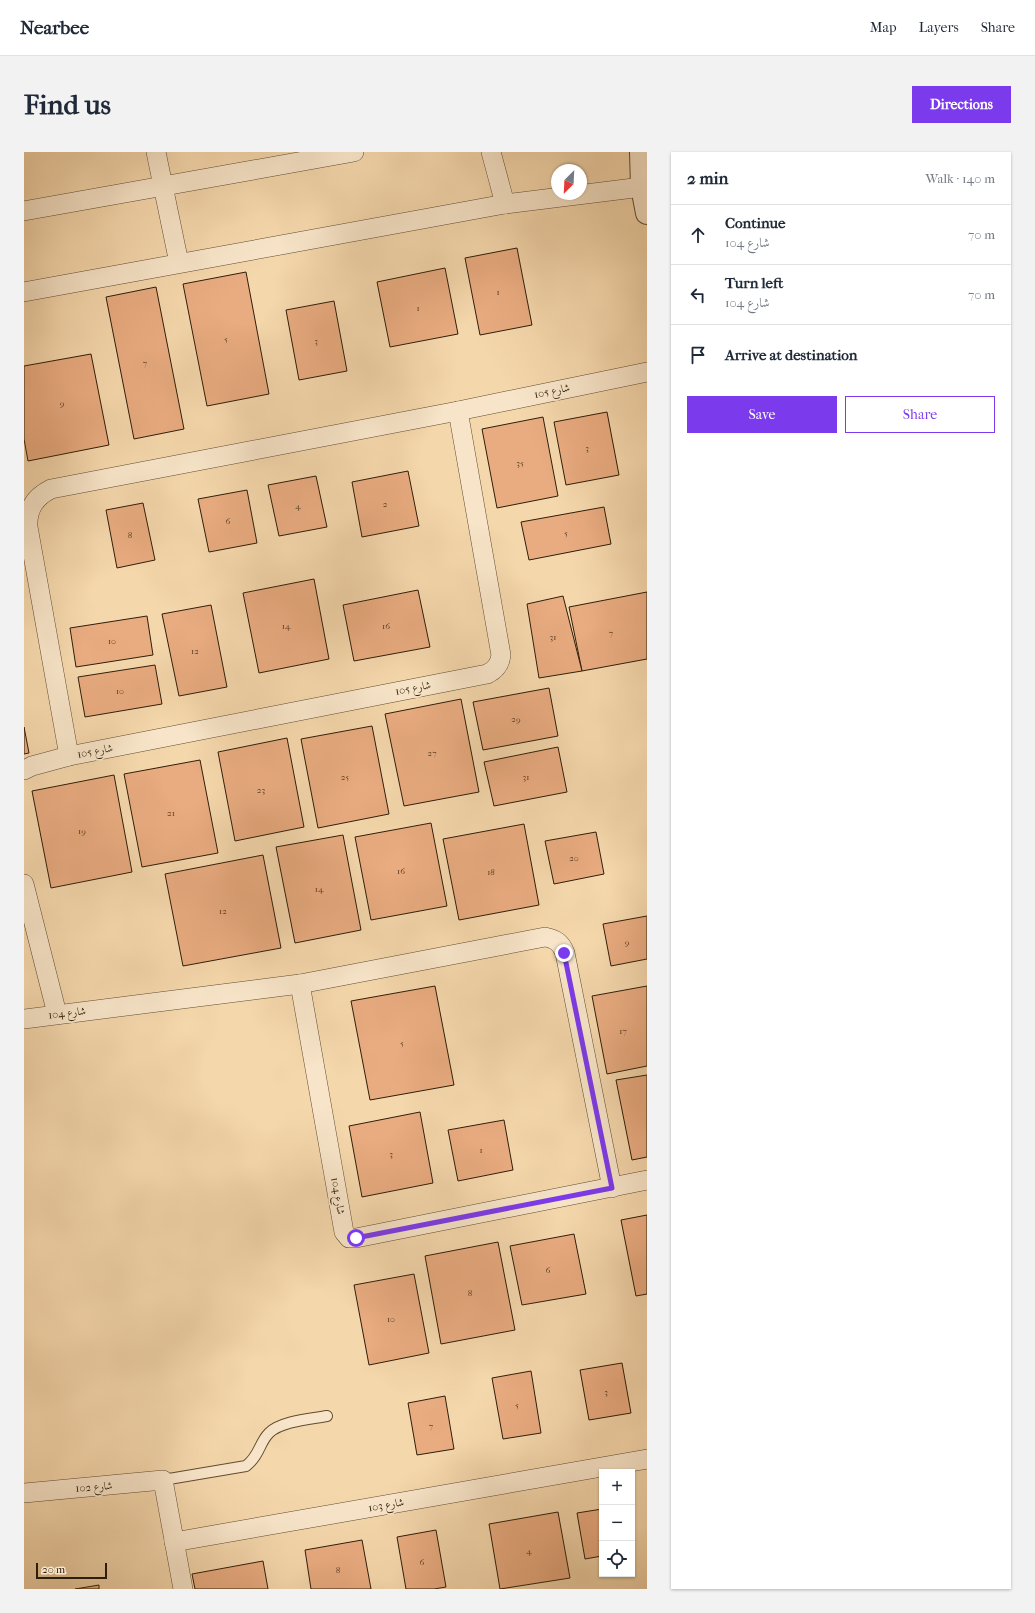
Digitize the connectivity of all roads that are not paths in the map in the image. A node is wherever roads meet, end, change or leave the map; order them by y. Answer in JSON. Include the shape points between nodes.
{"nodes":[{"id":1,"x":156,"y":152,"type":"edge"},
{"id":2,"x":354,"y":152,"type":"edge"},
{"id":3,"x":490,"y":152,"type":"edge"},
{"id":4,"x":640,"y":152,"type":"edge"},
{"id":5,"x":164,"y":186,"type":"junction"},
{"id":6,"x":642,"y":187,"type":"junction"},
{"id":7,"x":505,"y":204,"type":"junction"},
{"id":8,"x":24,"y":211,"type":"edge"},
{"id":9,"x":647,"y":213,"type":"edge"},
{"id":10,"x":179,"y":263,"type":"junction"},
{"id":11,"x":24,"y":292,"type":"edge"},
{"id":12,"x":647,"y":372,"type":"edge"},
{"id":13,"x":458,"y":411,"type":"junction"},
{"id":14,"x":70,"y":756,"type":"junction"},
{"id":15,"x":24,"y":770,"type":"edge"},
{"id":16,"x":24,"y":884,"type":"edge"},
{"id":17,"x":300,"y":984,"type":"junction"},
{"id":18,"x":57,"y":1014,"type":"junction"},
{"id":19,"x":24,"y":1019,"type":"edge"},
{"id":20,"x":647,"y":1180,"type":"edge"},
{"id":21,"x":612,"y":1188,"type":"junction"},
{"id":22,"x":327,"y":1416,"type":"dead end"},
{"id":23,"x":646,"y":1464,"type":"edge"},
{"id":24,"x":163,"y":1480,"type":"junction"},
{"id":25,"x":24,"y":1493,"type":"edge"},
{"id":26,"x":174,"y":1542,"type":"junction"},
{"id":27,"x":183,"y":1589,"type":"edge"}],
"edges":[{"from":1,"to":5,"type":"street"},
{"from":2,"to":5,"type":"street"},
{"from":3,"to":7,"type":"street"},
{"from":4,"to":6,"type":"street"},
{"from":5,"to":8,"type":"street"},
{"from":5,"to":10,"type":"street"},
{"from":6,"to":7,"type":"street"},
{"from":6,"to":9,"type":"street"},
{"from":7,"to":10,"type":"street"},
{"from":10,"to":11,"type":"street"},
{"from":12,"to":13,"type":"street","name":"شارع 105"},
{"from":13,"to":14,"type":"street","name":"شارع 105","via":[[52,489],[42,494],[29,512],[28,527]]},
{"from":13,"to":14,"type":"street","name":"شارع 105","via":[[501,655],[493,671]]},
{"from":14,"to":15,"type":"street"},
{"from":16,"to":18,"type":"street"},
{"from":17,"to":18,"type":"street","name":"شارع 104"},
{"from":17,"to":21,"type":"street","name":"شارع 104","via":[[545,937],[553,938],[560,943],[564,953]]},
{"from":17,"to":21,"type":"street","name":"شارع 104","via":[[344,1232],[349,1238]]},
{"from":18,"to":19,"type":"street","name":"شارع 104"},
{"from":20,"to":21,"type":"street","name":"شارع 104"},
{"from":22,"to":24,"type":"lane","via":[[280,1426],[269,1433],[255,1459],[246,1466]]},
{"from":23,"to":26,"type":"street","name":"شارع 103"},
{"from":24,"to":25,"type":"street","name":"شارع 102"},
{"from":24,"to":26,"type":"street"},
{"from":26,"to":27,"type":"street"}]}
